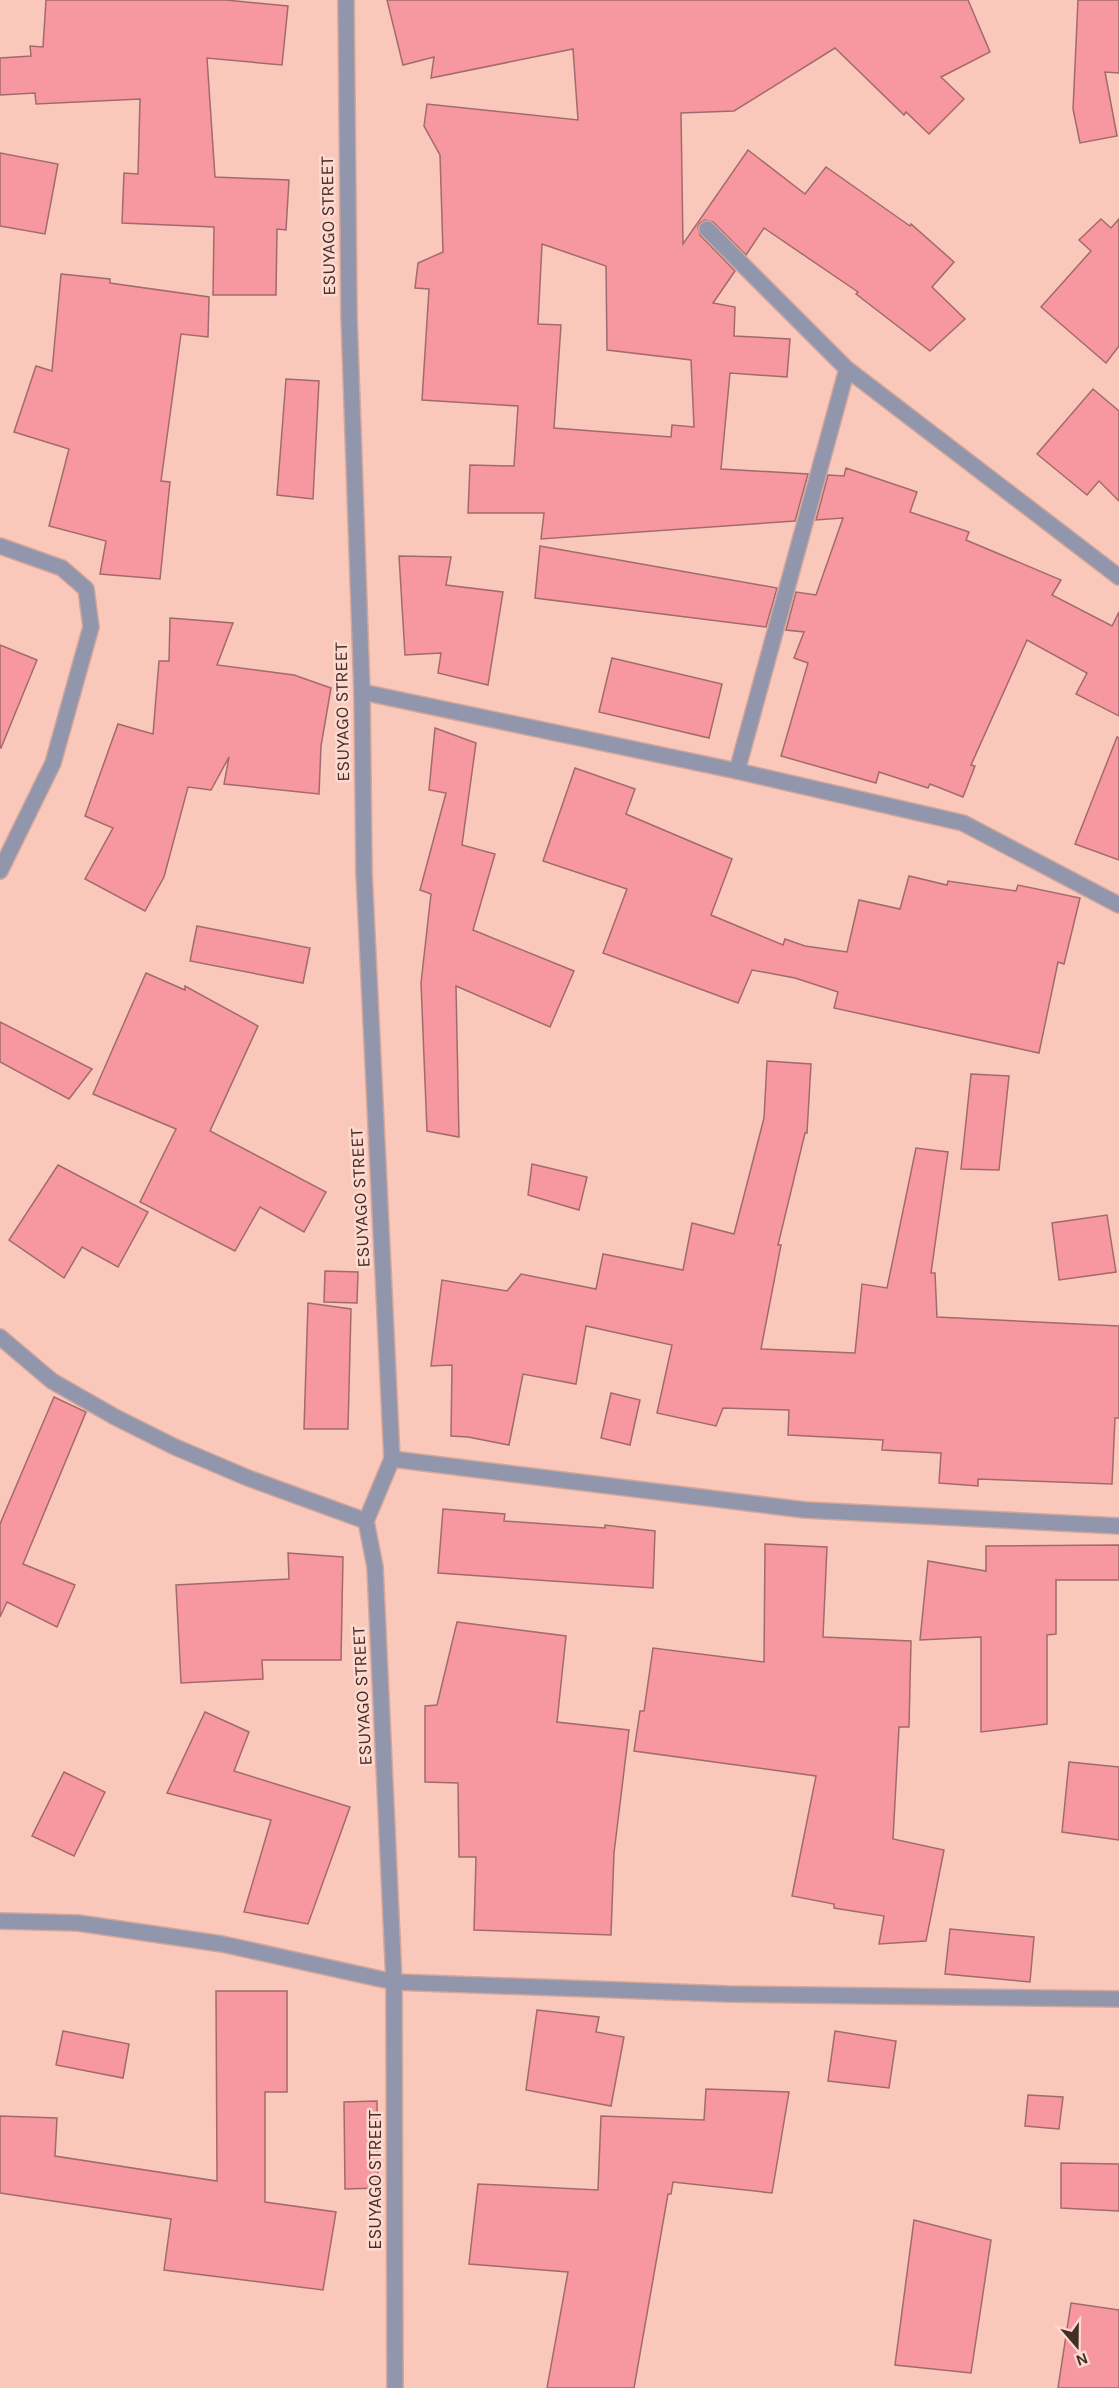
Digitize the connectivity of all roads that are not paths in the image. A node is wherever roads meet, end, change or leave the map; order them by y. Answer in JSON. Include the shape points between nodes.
{"nodes":[{"id":1,"x":346,"y":0,"type":"edge"},
{"id":2,"x":707,"y":229,"type":"dead end"},
{"id":3,"x":847,"y":369,"type":"junction"},
{"id":4,"x":0,"y":546,"type":"edge"},
{"id":5,"x":1119,"y":577,"type":"edge"},
{"id":6,"x":362,"y":692,"type":"junction"},
{"id":7,"x":737,"y":771,"type":"junction"},
{"id":8,"x":0,"y":871,"type":"edge"},
{"id":9,"x":1119,"y":906,"type":"edge"},
{"id":10,"x":0,"y":1337,"type":"edge"},
{"id":11,"x":392,"y":1459,"type":"junction"},
{"id":12,"x":366,"y":1521,"type":"junction"},
{"id":13,"x":1119,"y":1526,"type":"edge"},
{"id":14,"x":0,"y":1921,"type":"edge"},
{"id":15,"x":394,"y":1982,"type":"junction"},
{"id":16,"x":1119,"y":1999,"type":"edge"},
{"id":17,"x":395,"y":2388,"type":"edge"}],
"edges":[{"from":1,"to":6,"type":"street","name":"ESUYAGO STREET","via":[[349,316]]},
{"from":2,"to":3,"type":"street"},
{"from":3,"to":5,"type":"street"},
{"from":3,"to":7,"type":"street"},
{"from":4,"to":8,"type":"street","via":[[62,568],[86,590],[91,627],[53,763]]},
{"from":6,"to":7,"type":"street"},
{"from":6,"to":11,"type":"street","name":"ESUYAGO STREET","via":[[364,884]]},
{"from":7,"to":9,"type":"street","via":[[963,823]]},
{"from":10,"to":12,"type":"street","via":[[52,1381],[115,1417],[248,1478]]},
{"from":11,"to":12,"type":"street","name":"ESUYAGO STREET"},
{"from":11,"to":13,"type":"street","via":[[805,1510]]},
{"from":12,"to":15,"type":"street","name":"ESUYAGO STREET","via":[[375,1567]]},
{"from":14,"to":15,"type":"street","via":[[78,1923],[222,1944]]},
{"from":15,"to":16,"type":"street","via":[[728,1994]]},
{"from":15,"to":17,"type":"street","name":"ESUYAGO STREET"}]}
